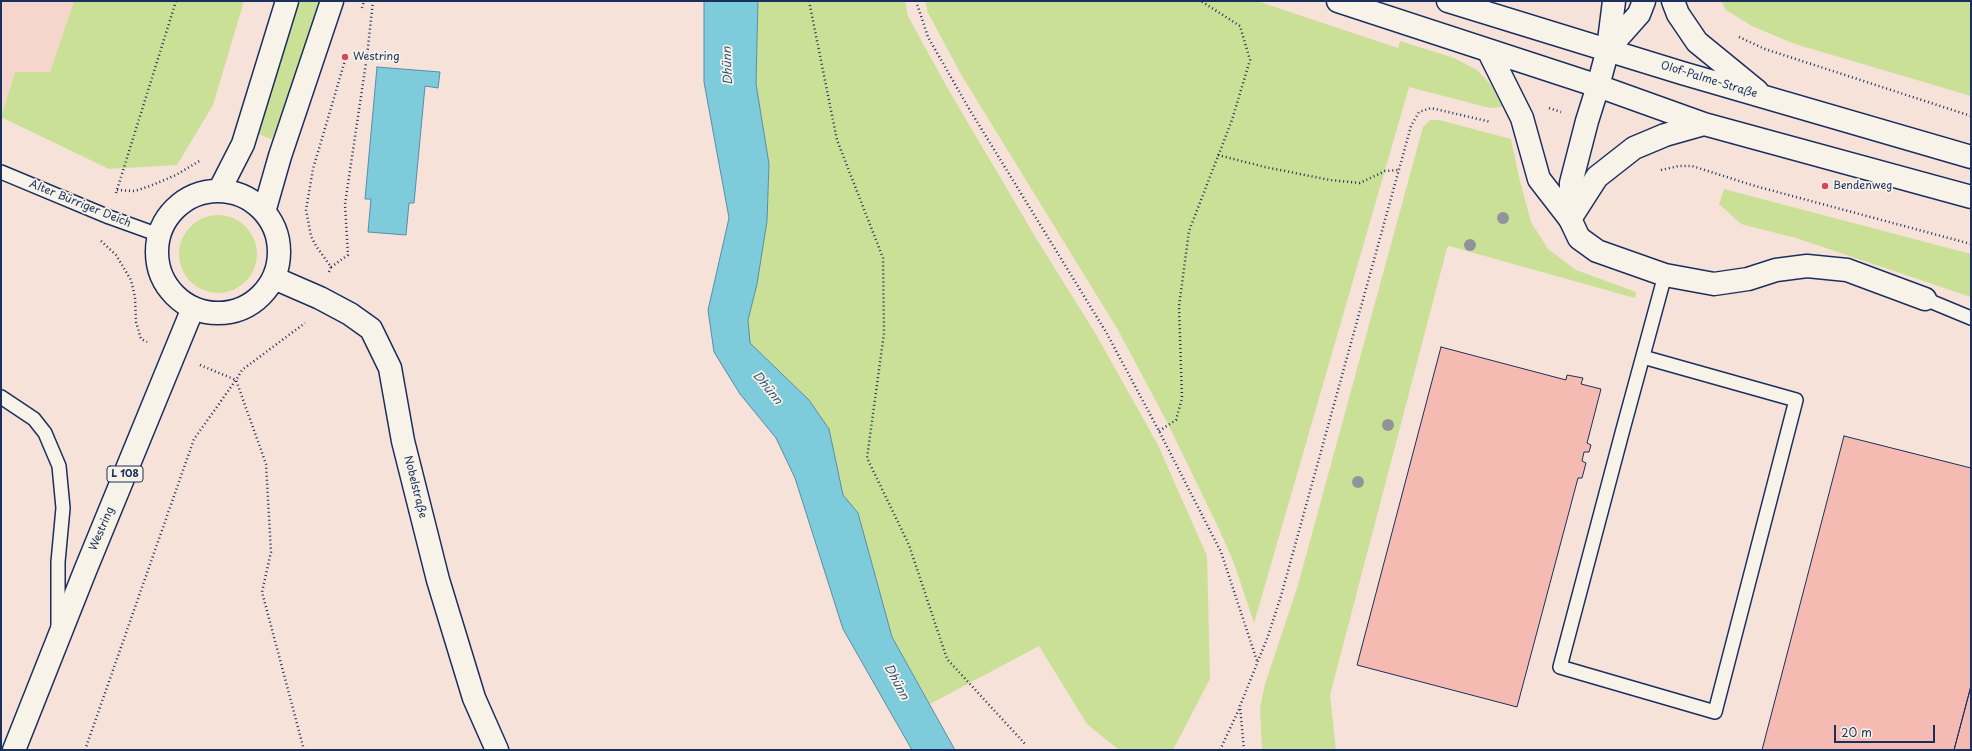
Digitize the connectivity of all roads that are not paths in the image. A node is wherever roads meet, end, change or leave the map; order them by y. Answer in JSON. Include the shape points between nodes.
{"nodes":[{"id":1,"x":287,"y":1,"type":"edge"},
{"id":2,"x":332,"y":1,"type":"edge"},
{"id":3,"x":1338,"y":1,"type":"edge"},
{"id":4,"x":1448,"y":1,"type":"edge"},
{"id":5,"x":1614,"y":1,"type":"edge"},
{"id":6,"x":1644,"y":1,"type":"edge"},
{"id":7,"x":1673,"y":1,"type":"edge"},
{"id":8,"x":1608,"y":49,"type":"junction"},
{"id":9,"x":1488,"y":50,"type":"junction"},
{"id":10,"x":1598,"y":86,"type":"junction"},
{"id":11,"x":1764,"y":97,"type":"junction"},
{"id":12,"x":1704,"y":124,"type":"junction"},
{"id":13,"x":1971,"y":157,"type":"edge"},
{"id":14,"x":1,"y":172,"type":"edge"},
{"id":15,"x":219,"y":191,"type":"junction"},
{"id":16,"x":1971,"y":197,"type":"edge"},
{"id":17,"x":264,"y":212,"type":"junction"},
{"id":18,"x":1570,"y":219,"type":"junction"},
{"id":19,"x":159,"y":234,"type":"junction"},
{"id":20,"x":1665,"y":275,"type":"junction"},
{"id":21,"x":274,"y":278,"type":"junction"},
{"id":22,"x":1925,"y":299,"type":"joint"},
{"id":23,"x":193,"y":308,"type":"junction"},
{"id":24,"x":1971,"y":318,"type":"edge"},
{"id":25,"x":1643,"y":357,"type":"junction"},
{"id":26,"x":1,"y":397,"type":"edge"},
{"id":27,"x":58,"y":640,"type":"junction"},
{"id":28,"x":14,"y":750,"type":"edge"},
{"id":29,"x":497,"y":750,"type":"edge"}],
"edges":[{"from":1,"to":15,"type":"main road","via":[[243,144]]},
{"from":2,"to":17,"type":"main road"},
{"from":3,"to":9,"type":"main road"},
{"from":4,"to":8,"type":"main road","name":"Olof-Palme-Straße"},
{"from":5,"to":8,"type":"main road"},
{"from":6,"to":8,"type":"main road","via":[[1639,14]]},
{"from":7,"to":11,"type":"main road","via":[[1678,14],[1697,42]]},
{"from":8,"to":10,"type":"main road"},
{"from":8,"to":11,"type":"main road","name":"Olof-Palme-Straße"},
{"from":9,"to":10,"type":"main road"},
{"from":9,"to":18,"type":"main road","via":[[1522,118],[1539,179]]},
{"from":10,"to":12,"type":"main road"},
{"from":10,"to":18,"type":"main road","via":[[1586,121],[1571,183]]},
{"from":11,"to":13,"type":"main road","name":"Olof-Palme-Straße"},
{"from":12,"to":16,"type":"main road"},
{"from":12,"to":18,"type":"main road","via":[[1665,135],[1634,148],[1598,177]]},
{"from":14,"to":19,"type":"lane","name":"Alter Bürriger Deich","via":[[109,217]]},
{"from":15,"to":17,"type":"main road","via":[[251,200]]},
{"from":15,"to":19,"type":"main road","via":[[199,194],[182,203],[168,217]]},
{"from":17,"to":21,"type":"main road","via":[[272,223],[280,250]]},
{"from":18,"to":20,"type":"main road","via":[[1580,238],[1597,251]]},
{"from":19,"to":23,"type":"main road","via":[[156,249],[162,278],[181,301]]},
{"from":20,"to":22,"type":"main road","via":[[1714,284],[1748,279],[1776,270],[1814,266],[1847,270]]},
{"from":20,"to":25,"type":"lane"},
{"from":21,"to":23,"type":"main road","via":[[265,292],[240,310],[224,314],[208,313]]},
{"from":21,"to":29,"type":"main road","name":"Nobelstraße","via":[[338,307],[371,329],[390,368],[403,441],[438,580],[474,698]]},
{"from":22,"to":24,"type":"lane"},
{"from":23,"to":27,"type":"main road","name":"Westring","number":"L 108"},
{"from":25,"to":25,"type":"lane","via":[[1796,400],[1715,712],[1560,667]]},
{"from":26,"to":27,"type":"lane","via":[[34,419],[45,433],[59,466],[63,508],[58,562]]},
{"from":27,"to":28,"type":"main road","name":"Westring","number":"L 108"}]}
